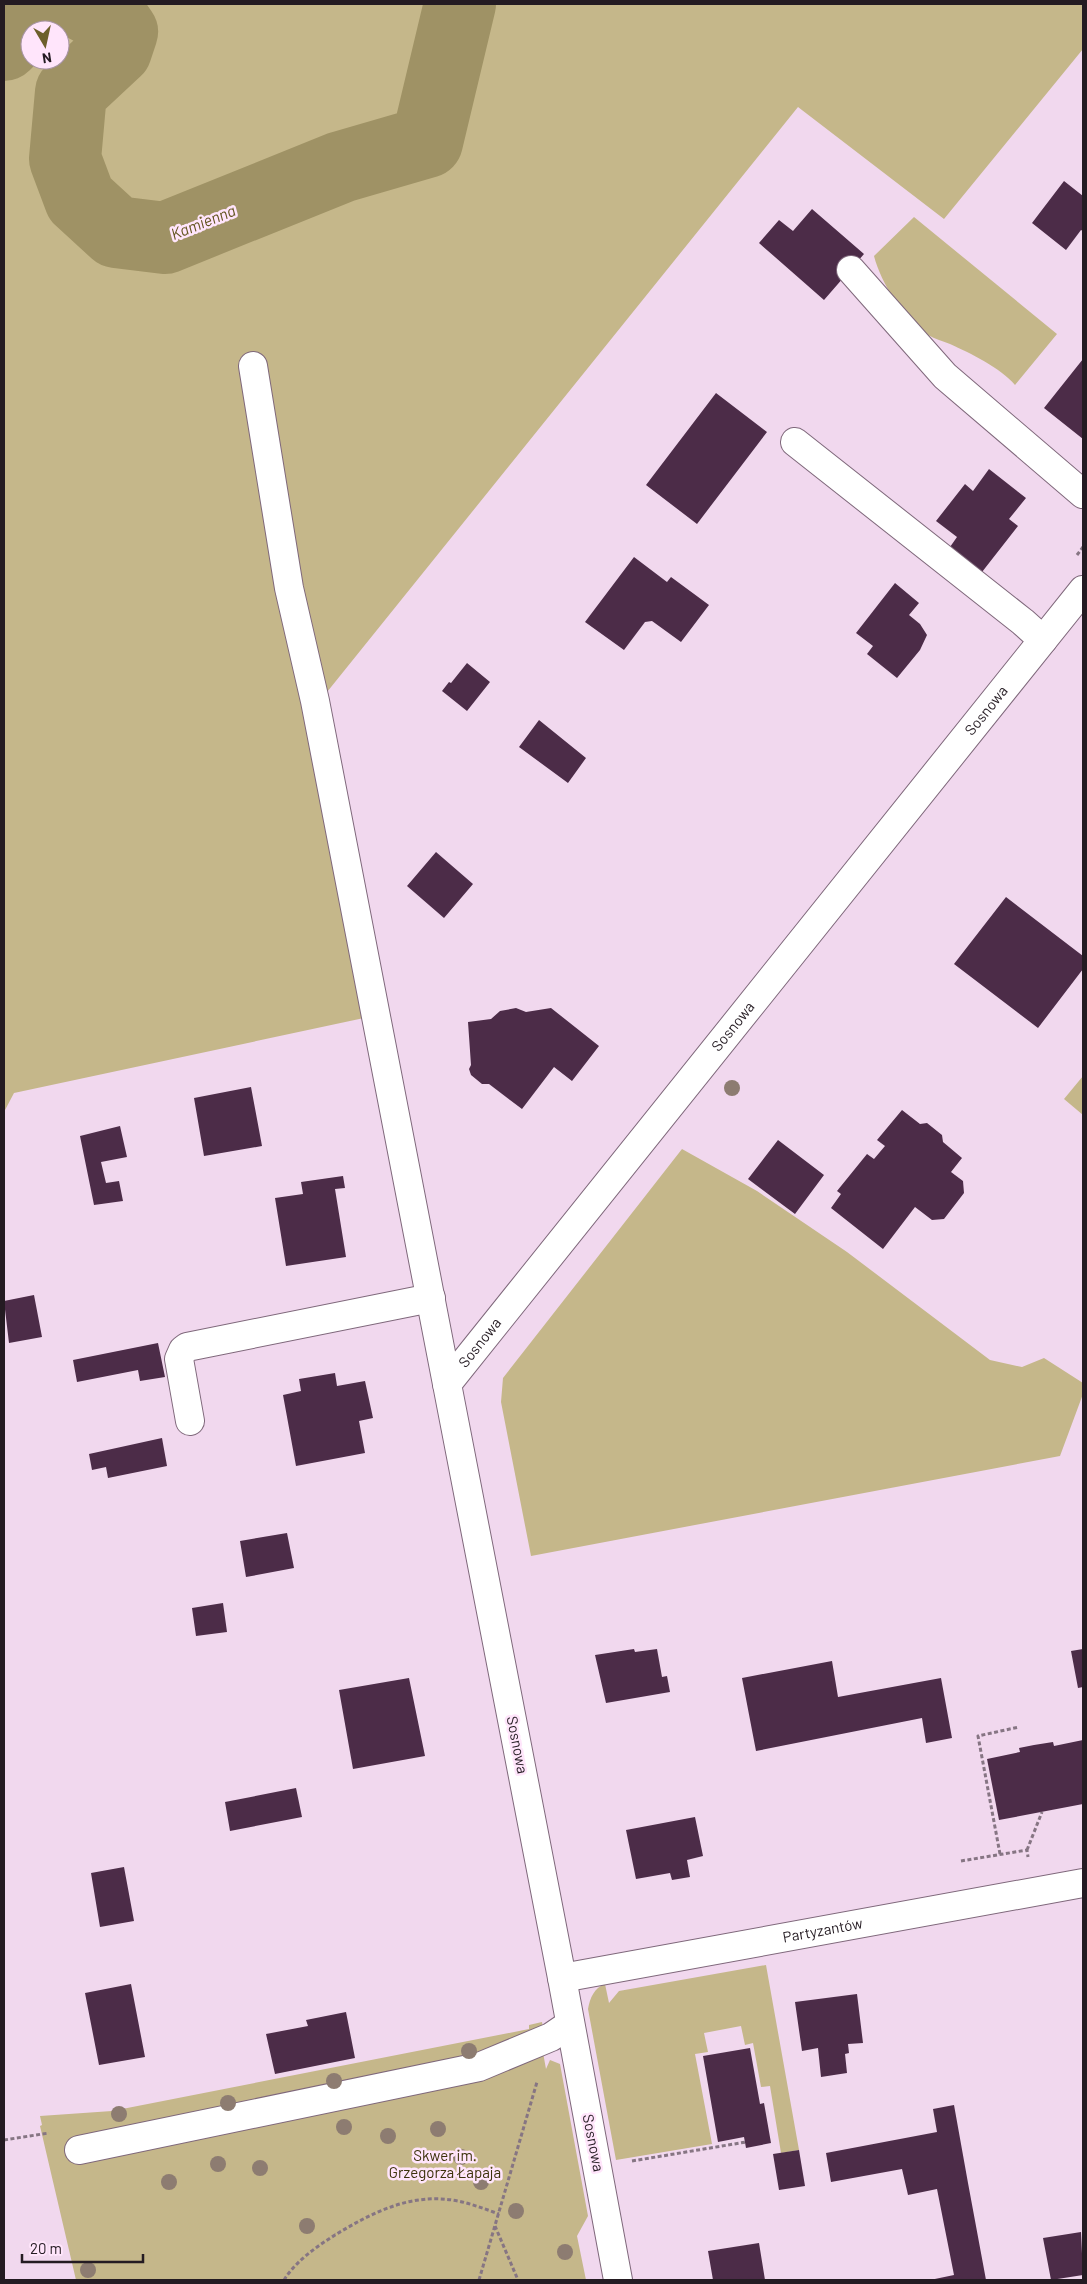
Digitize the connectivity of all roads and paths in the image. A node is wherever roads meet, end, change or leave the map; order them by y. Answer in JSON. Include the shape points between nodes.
{"nodes":[{"id":1,"x":851,"y":270,"type":"dead end"},
{"id":2,"x":253,"y":366,"type":"dead end"},
{"id":3,"x":795,"y":442,"type":"dead end"},
{"id":4,"x":1083,"y":494,"type":"edge"},
{"id":5,"x":1083,"y":590,"type":"edge"},
{"id":6,"x":1043,"y":640,"type":"junction"},
{"id":7,"x":430,"y":1298,"type":"junction"},
{"id":8,"x":447,"y":1384,"type":"junction"},
{"id":9,"x":190,"y":1421,"type":"dead end"},
{"id":10,"x":1019,"y":1727,"type":"dead end"},
{"id":11,"x":1042,"y":1812,"type":"dead end"},
{"id":12,"x":1027,"y":1850,"type":"dead end"},
{"id":13,"x":1000,"y":1854,"type":"dead end"},
{"id":14,"x":1083,"y":1883,"type":"edge"},
{"id":15,"x":562,"y":1978,"type":"junction"},
{"id":16,"x":570,"y":2024,"type":"junction"},
{"id":17,"x":746,"y":2142,"type":"dead end"},
{"id":18,"x":79,"y":2150,"type":"dead end"},
{"id":19,"x":597,"y":2167,"type":"junction"},
{"id":20,"x":499,"y":2214,"type":"dead end"},
{"id":21,"x":495,"y":2225,"type":"dead end"},
{"id":22,"x":284,"y":2280,"type":"edge"},
{"id":23,"x":518,"y":2280,"type":"edge"},
{"id":24,"x":618,"y":2280,"type":"edge"}],
"edges":[{"from":1,"to":4,"type":"street","via":[[945,376]]},
{"from":2,"to":7,"type":"street","via":[[289,588],[315,701]]},
{"from":3,"to":6,"type":"street"},
{"from":5,"to":6,"type":"street","name":"Sosnowa"},
{"from":6,"to":8,"type":"street","name":"Sosnowa"},
{"from":7,"to":8,"type":"street"},
{"from":7,"to":9,"type":"street","via":[[187,1347],[179,1359]]},
{"from":8,"to":15,"type":"street","name":"Sosnowa"},
{"from":10,"to":13,"type":"path","via":[[978,1736]]},
{"from":11,"to":12,"type":"path"},
{"from":14,"to":15,"type":"street","name":"Partyzantów"},
{"from":15,"to":16,"type":"street","name":"Sosnowa"},
{"from":16,"to":18,"type":"street","via":[[551,2037],[479,2067]]},
{"from":16,"to":19,"type":"street","name":"Sosnowa"},
{"from":17,"to":19,"type":"path"},
{"from":19,"to":24,"type":"street","name":"Sosnowa"},
{"from":20,"to":22,"type":"path","via":[[458,2201],[437,2199],[400,2203],[370,2215],[326,2241],[304,2258]]},
{"from":21,"to":23,"type":"path"}]}
